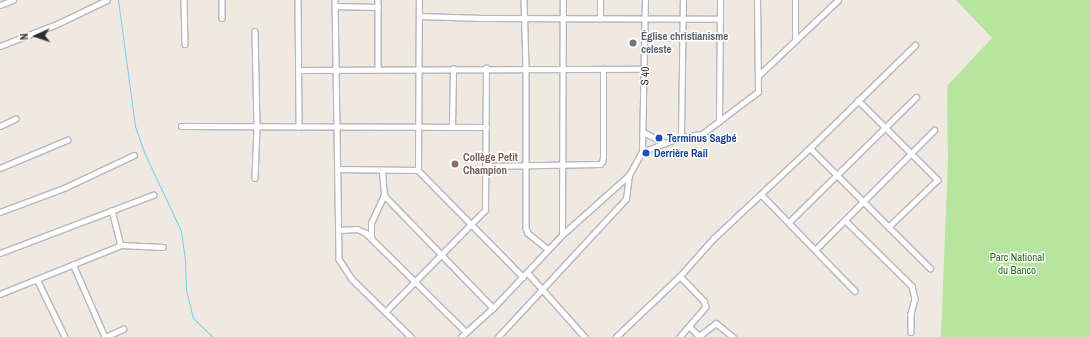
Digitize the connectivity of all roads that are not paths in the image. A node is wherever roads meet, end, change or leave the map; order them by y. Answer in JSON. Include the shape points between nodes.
{"nodes":[{"id":1,"x":13,"y":0,"type":"edge"},
{"id":2,"x":107,"y":0,"type":"edge"},
{"id":3,"x":184,"y":0,"type":"edge"},
{"id":4,"x":222,"y":0,"type":"edge"},
{"id":5,"x":298,"y":0,"type":"edge"},
{"id":6,"x":335,"y":0,"type":"edge"},
{"id":7,"x":378,"y":0,"type":"edge"},
{"id":8,"x":419,"y":0,"type":"edge"},
{"id":9,"x":524,"y":0,"type":"edge"},
{"id":10,"x":563,"y":0,"type":"edge"},
{"id":11,"x":600,"y":0,"type":"edge"},
{"id":12,"x":645,"y":0,"type":"edge"},
{"id":13,"x":683,"y":0,"type":"edge"},
{"id":14,"x":720,"y":0,"type":"edge"},
{"id":15,"x":757,"y":0,"type":"edge"},
{"id":16,"x":795,"y":0,"type":"edge"},
{"id":17,"x":838,"y":0,"type":"edge"},
{"id":18,"x":832,"y":3,"type":"edge"},
{"id":19,"x":0,"y":5,"type":"edge"},
{"id":20,"x":335,"y":6,"type":"junction"},
{"id":21,"x":378,"y":7,"type":"junction"},
{"id":22,"x":419,"y":16,"type":"junction"},
{"id":23,"x":222,"y":18,"type":"dead end"},
{"id":24,"x":524,"y":18,"type":"junction"},
{"id":25,"x":562,"y":18,"type":"junction"},
{"id":26,"x":600,"y":19,"type":"junction"},
{"id":27,"x":646,"y":19,"type":"junction"},
{"id":28,"x":683,"y":19,"type":"junction"},
{"id":29,"x":719,"y":19,"type":"junction"},
{"id":30,"x":255,"y":31,"type":"dead end"},
{"id":31,"x":795,"y":41,"type":"junction"},
{"id":32,"x":185,"y":44,"type":"dead end"},
{"id":33,"x":915,"y":45,"type":"dead end"},
{"id":34,"x":0,"y":46,"type":"edge"},
{"id":35,"x":486,"y":68,"type":"junction"},
{"id":36,"x":526,"y":68,"type":"junction"},
{"id":37,"x":645,"y":68,"type":"junction"},
{"id":38,"x":378,"y":69,"type":"junction"},
{"id":39,"x":419,"y":69,"type":"junction"},
{"id":40,"x":453,"y":69,"type":"junction"},
{"id":41,"x":563,"y":69,"type":"junction"},
{"id":42,"x":603,"y":69,"type":"junction"},
{"id":43,"x":298,"y":70,"type":"junction"},
{"id":44,"x":336,"y":70,"type":"junction"},
{"id":45,"x":758,"y":76,"type":"junction"},
{"id":46,"x":916,"y":97,"type":"dead end"},
{"id":47,"x":858,"y":100,"type":"junction"},
{"id":48,"x":14,"y":119,"type":"dead end"},
{"id":49,"x":719,"y":122,"type":"junction"},
{"id":50,"x":0,"y":126,"type":"edge"},
{"id":51,"x":181,"y":126,"type":"dead end"},
{"id":52,"x":257,"y":126,"type":"junction"},
{"id":53,"x":299,"y":126,"type":"junction"},
{"id":54,"x":337,"y":127,"type":"junction"},
{"id":55,"x":419,"y":127,"type":"junction"},
{"id":56,"x":452,"y":127,"type":"junction"},
{"id":57,"x":486,"y":127,"type":"junction"},
{"id":58,"x":885,"y":127,"type":"junction"},
{"id":59,"x":934,"y":130,"type":"dead end"},
{"id":60,"x":643,"y":132,"type":"junction"},
{"id":61,"x":681,"y":137,"type":"junction"},
{"id":62,"x":66,"y":140,"type":"dead end"},
{"id":63,"x":666,"y":143,"type":"junction"},
{"id":64,"x":810,"y":148,"type":"junction"},
{"id":65,"x":642,"y":152,"type":"junction"},
{"id":66,"x":912,"y":152,"type":"junction"},
{"id":67,"x":134,"y":155,"type":"dead end"},
{"id":68,"x":526,"y":165,"type":"junction"},
{"id":69,"x":563,"y":165,"type":"junction"},
{"id":70,"x":486,"y":166,"type":"junction"},
{"id":71,"x":0,"y":168,"type":"edge"},
{"id":72,"x":338,"y":169,"type":"junction"},
{"id":73,"x":382,"y":170,"type":"junction"},
{"id":74,"x":418,"y":170,"type":"junction"},
{"id":75,"x":629,"y":175,"type":"junction"},
{"id":76,"x":837,"y":175,"type":"junction"},
{"id":77,"x":256,"y":178,"type":"dead end"},
{"id":78,"x":761,"y":194,"type":"junction"},
{"id":79,"x":153,"y":195,"type":"dead end"},
{"id":80,"x":384,"y":195,"type":"junction"},
{"id":81,"x":863,"y":202,"type":"junction"},
{"id":82,"x":112,"y":210,"type":"junction"},
{"id":83,"x":0,"y":212,"type":"edge"},
{"id":84,"x":845,"y":220,"type":"junction"},
{"id":85,"x":789,"y":222,"type":"junction"},
{"id":86,"x":471,"y":225,"type":"junction"},
{"id":87,"x":889,"y":227,"type":"junction"},
{"id":88,"x":338,"y":230,"type":"junction"},
{"id":89,"x":562,"y":235,"type":"junction"},
{"id":90,"x":371,"y":237,"type":"junction"},
{"id":91,"x":121,"y":245,"type":"junction"},
{"id":92,"x":163,"y":247,"type":"dead end"},
{"id":93,"x":548,"y":249,"type":"junction"},
{"id":94,"x":815,"y":250,"type":"junction"},
{"id":95,"x":0,"y":253,"type":"edge"},
{"id":96,"x":441,"y":255,"type":"junction"},
{"id":97,"x":73,"y":264,"type":"junction"},
{"id":98,"x":930,"y":268,"type":"dead end"},
{"id":99,"x":527,"y":272,"type":"junction"},
{"id":100,"x":680,"y":276,"type":"junction"},
{"id":101,"x":523,"y":277,"type":"junction"},
{"id":102,"x":37,"y":278,"type":"junction"},
{"id":103,"x":414,"y":282,"type":"junction"},
{"id":104,"x":542,"y":290,"type":"junction"},
{"id":105,"x":855,"y":291,"type":"dead end"},
{"id":106,"x":0,"y":294,"type":"edge"},
{"id":107,"x":493,"y":308,"type":"junction"},
{"id":108,"x":385,"y":312,"type":"junction"},
{"id":109,"x":690,"y":327,"type":"junction"},
{"id":110,"x":123,"y":329,"type":"dead end"},
{"id":111,"x":466,"y":332,"type":"junction"},
{"id":112,"x":911,"y":332,"type":"dead end"},
{"id":113,"x":699,"y":336,"type":"edge"},
{"id":114,"x":65,"y":337,"type":"edge"},
{"id":115,"x":105,"y":337,"type":"edge"},
{"id":116,"x":411,"y":337,"type":"edge"},
{"id":117,"x":461,"y":337,"type":"edge"},
{"id":118,"x":498,"y":337,"type":"edge"},
{"id":119,"x":585,"y":337,"type":"edge"},
{"id":120,"x":616,"y":337,"type":"edge"},
{"id":121,"x":680,"y":337,"type":"edge"},
{"id":122,"x":733,"y":337,"type":"edge"}],
"edges":[{"from":1,"to":19,"type":"street"},
{"from":2,"to":34,"type":"street","via":[[57,24]]},
{"from":3,"to":32,"type":"street"},
{"from":4,"to":23,"type":"street"},
{"from":5,"to":43,"type":"street"},
{"from":6,"to":20,"type":"street"},
{"from":7,"to":21,"type":"street"},
{"from":8,"to":22,"type":"street"},
{"from":9,"to":24,"type":"street"},
{"from":10,"to":25,"type":"street"},
{"from":11,"to":26,"type":"street"},
{"from":12,"to":27,"type":"street","name":"S 40"},
{"from":13,"to":28,"type":"street"},
{"from":14,"to":29,"type":"street"},
{"from":15,"to":45,"type":"street"},
{"from":16,"to":31,"type":"street"},
{"from":17,"to":18,"type":"street"},
{"from":18,"to":31,"type":"street"},
{"from":20,"to":21,"type":"street"},
{"from":20,"to":44,"type":"street"},
{"from":21,"to":38,"type":"street"},
{"from":22,"to":24,"type":"street"},
{"from":22,"to":39,"type":"street"},
{"from":24,"to":25,"type":"street"},
{"from":24,"to":36,"type":"street"},
{"from":25,"to":26,"type":"street"},
{"from":25,"to":41,"type":"street"},
{"from":26,"to":27,"type":"street"},
{"from":27,"to":28,"type":"street"},
{"from":27,"to":37,"type":"street","name":"S 40"},
{"from":28,"to":29,"type":"street"},
{"from":28,"to":61,"type":"street"},
{"from":29,"to":49,"type":"street"},
{"from":30,"to":52,"type":"street"},
{"from":31,"to":45,"type":"street"},
{"from":33,"to":47,"type":"street"},
{"from":35,"to":36,"type":"street"},
{"from":35,"to":40,"type":"street"},
{"from":35,"to":57,"type":"street"},
{"from":36,"to":41,"type":"street"},
{"from":36,"to":68,"type":"street"},
{"from":37,"to":42,"type":"street"},
{"from":37,"to":60,"type":"street","name":"S 40"},
{"from":38,"to":39,"type":"street"},
{"from":38,"to":44,"type":"street"},
{"from":39,"to":40,"type":"street"},
{"from":39,"to":55,"type":"street"},
{"from":40,"to":56,"type":"street"},
{"from":41,"to":42,"type":"street"},
{"from":41,"to":69,"type":"street"},
{"from":42,"to":69,"type":"street","via":[[602,162],[594,165]]},
{"from":43,"to":44,"type":"street"},
{"from":43,"to":53,"type":"street"},
{"from":44,"to":54,"type":"street"},
{"from":45,"to":49,"type":"street","via":[[758,92]]},
{"from":46,"to":58,"type":"street"},
{"from":47,"to":58,"type":"street"},
{"from":47,"to":64,"type":"street"},
{"from":48,"to":50,"type":"street"},
{"from":49,"to":61,"type":"street","via":[[702,134]]},
{"from":51,"to":52,"type":"street"},
{"from":52,"to":53,"type":"street"},
{"from":52,"to":77,"type":"street"},
{"from":53,"to":54,"type":"street"},
{"from":54,"to":55,"type":"street"},
{"from":54,"to":72,"type":"street"},
{"from":55,"to":56,"type":"street"},
{"from":55,"to":74,"type":"street"},
{"from":56,"to":57,"type":"street"},
{"from":57,"to":70,"type":"street"},
{"from":58,"to":66,"type":"street"},
{"from":58,"to":76,"type":"street"},
{"from":59,"to":66,"type":"street"},
{"from":60,"to":63,"type":"street"},
{"from":60,"to":65,"type":"street","name":"S 40"},
{"from":61,"to":63,"type":"street"},
{"from":62,"to":71,"type":"street"},
{"from":63,"to":65,"type":"street"},
{"from":64,"to":76,"type":"street"},
{"from":64,"to":78,"type":"street"},
{"from":65,"to":75,"type":"street"},
{"from":66,"to":81,"type":"street"},
{"from":66,"to":87,"type":"street","via":[[938,181]]},
{"from":67,"to":83,"type":"street","via":[[64,188]]},
{"from":68,"to":69,"type":"street"},
{"from":68,"to":70,"type":"street"},
{"from":68,"to":93,"type":"street","via":[[526,228],[528,233]]},
{"from":69,"to":89,"type":"street"},
{"from":70,"to":86,"type":"street","via":[[485,210]]},
{"from":72,"to":73,"type":"street"},
{"from":72,"to":88,"type":"street"},
{"from":73,"to":74,"type":"street"},
{"from":73,"to":80,"type":"street"},
{"from":74,"to":86,"type":"street"},
{"from":75,"to":89,"type":"street"},
{"from":75,"to":104,"type":"street","via":[[626,199]]},
{"from":76,"to":81,"type":"street"},
{"from":76,"to":85,"type":"street"},
{"from":78,"to":85,"type":"street"},
{"from":78,"to":100,"type":"street","via":[[713,239]]},
{"from":79,"to":82,"type":"street"},
{"from":80,"to":90,"type":"street","via":[[371,223]]},
{"from":80,"to":96,"type":"street"},
{"from":81,"to":84,"type":"street"},
{"from":81,"to":87,"type":"street"},
{"from":82,"to":91,"type":"street"},
{"from":82,"to":95,"type":"street"},
{"from":84,"to":94,"type":"street"},
{"from":84,"to":112,"type":"street","via":[[912,286],[915,299],[911,314]]},
{"from":85,"to":94,"type":"street"},
{"from":86,"to":96,"type":"street"},
{"from":86,"to":101,"type":"street"},
{"from":87,"to":98,"type":"street"},
{"from":88,"to":90,"type":"street","via":[[357,229]]},
{"from":88,"to":108,"type":"street","via":[[341,264],[352,279]]},
{"from":89,"to":93,"type":"street"},
{"from":90,"to":103,"type":"street"},
{"from":91,"to":92,"type":"street"},
{"from":91,"to":97,"type":"street"},
{"from":93,"to":99,"type":"street"},
{"from":94,"to":105,"type":"street"},
{"from":96,"to":103,"type":"street"},
{"from":96,"to":107,"type":"street"},
{"from":97,"to":102,"type":"street"},
{"from":97,"to":115,"type":"street"},
{"from":99,"to":101,"type":"street"},
{"from":99,"to":104,"type":"street"},
{"from":100,"to":109,"type":"street","via":[[706,304],[704,311]]},
{"from":100,"to":120,"type":"street"},
{"from":101,"to":107,"type":"street"},
{"from":102,"to":106,"type":"street"},
{"from":102,"to":114,"type":"street"},
{"from":103,"to":108,"type":"street"},
{"from":103,"to":111,"type":"street"},
{"from":104,"to":118,"type":"street"},
{"from":104,"to":119,"type":"street"},
{"from":107,"to":111,"type":"street"},
{"from":108,"to":116,"type":"street"},
{"from":109,"to":113,"type":"street"},
{"from":109,"to":121,"type":"street"},
{"from":110,"to":115,"type":"street"},
{"from":111,"to":117,"type":"street"},
{"from":113,"to":122,"type":"street","via":[[716,323]]}]}
